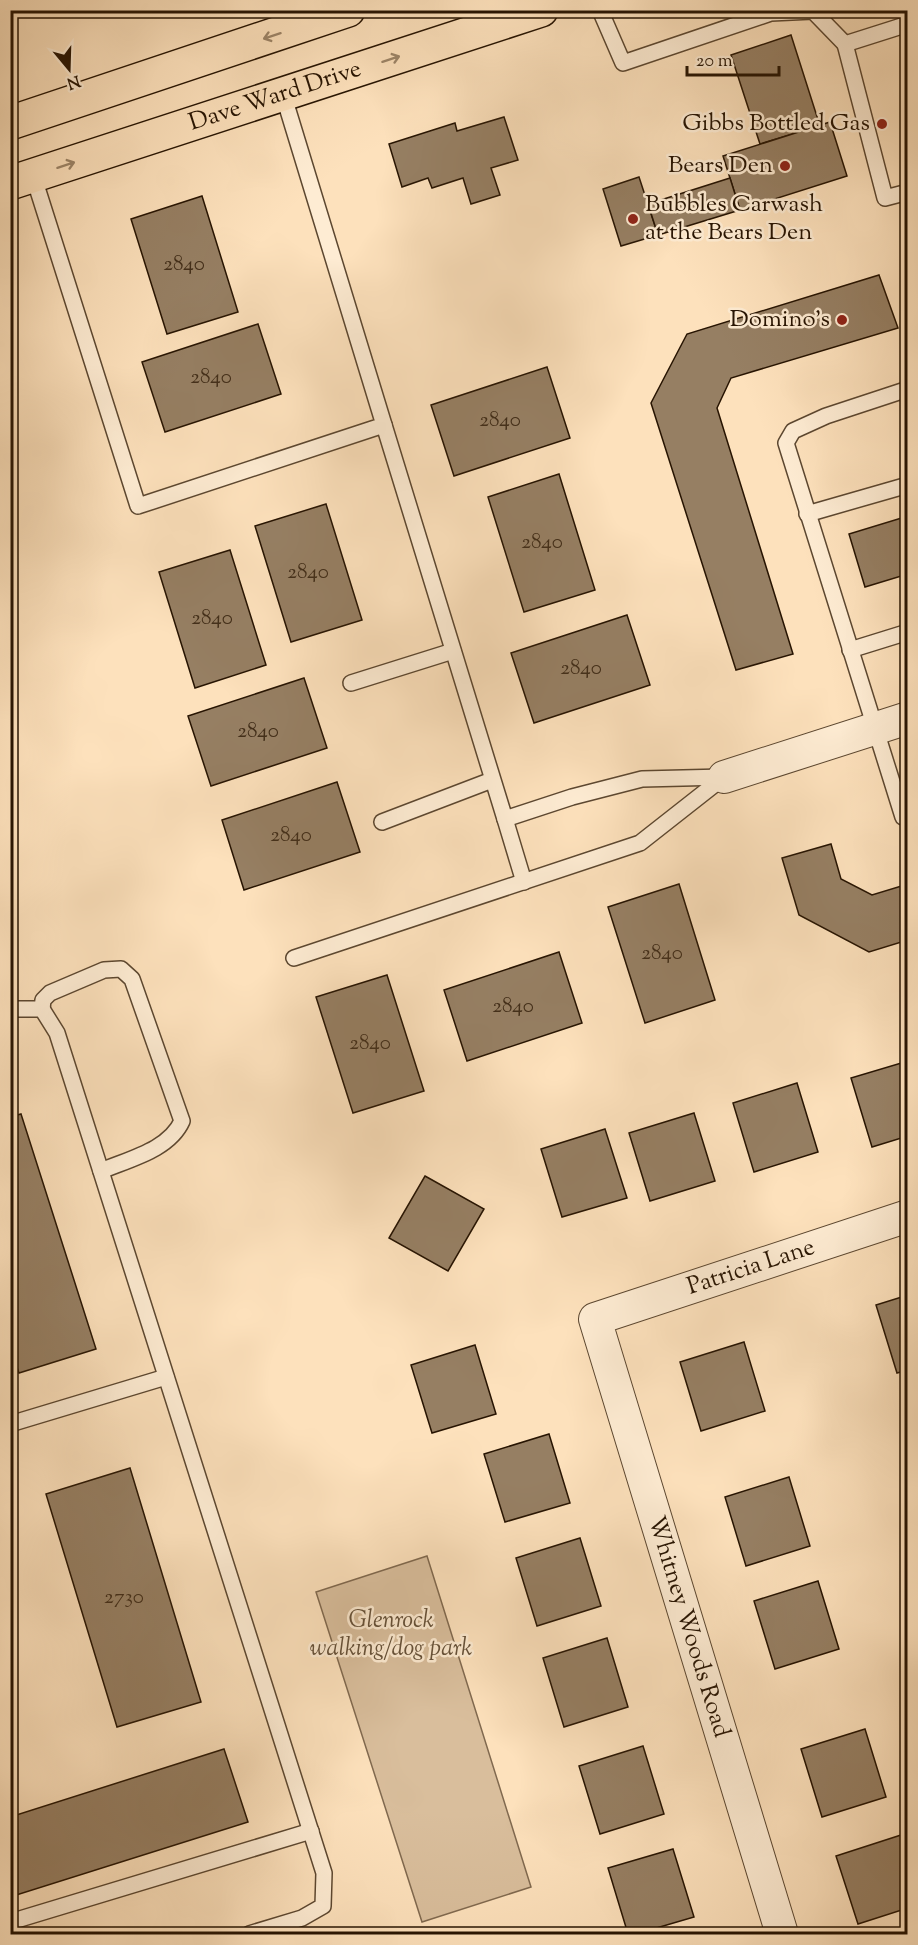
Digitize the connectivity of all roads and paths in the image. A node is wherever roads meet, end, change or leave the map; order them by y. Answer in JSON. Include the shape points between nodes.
{"nodes":[{"id":1,"x":348,"y":10,"type":"edge"},
{"id":2,"x":495,"y":10,"type":"edge"},
{"id":3,"x":541,"y":10,"type":"edge"},
{"id":4,"x":600,"y":10,"type":"edge"},
{"id":5,"x":908,"y":24,"type":"edge"},
{"id":6,"x":469,"y":34,"type":"junction"},
{"id":7,"x":845,"y":44,"type":"junction"},
{"id":8,"x":283,"y":94,"type":"junction"},
{"id":9,"x":10,"y":123,"type":"edge"},
{"id":10,"x":22,"y":179,"type":"edge"},
{"id":11,"x":908,"y":192,"type":"edge"},
{"id":12,"x":908,"y":389,"type":"edge"},
{"id":13,"x":384,"y":425,"type":"junction"},
{"id":14,"x":908,"y":485,"type":"edge"},
{"id":15,"x":807,"y":514,"type":"junction"},
{"id":16,"x":908,"y":632,"type":"edge"},
{"id":17,"x":850,"y":650,"type":"junction"},
{"id":18,"x":453,"y":651,"type":"junction"},
{"id":19,"x":351,"y":683,"type":"dead end"},
{"id":20,"x":908,"y":718,"type":"edge"},
{"id":21,"x":874,"y":728,"type":"junction"},
{"id":22,"x":724,"y":777,"type":"junction"},
{"id":23,"x":492,"y":780,"type":"junction"},
{"id":24,"x":908,"y":816,"type":"edge"},
{"id":25,"x":505,"y":819,"type":"junction"},
{"id":26,"x":382,"y":822,"type":"dead end"},
{"id":27,"x":524,"y":882,"type":"junction"},
{"id":28,"x":294,"y":958,"type":"dead end"},
{"id":29,"x":10,"y":1009,"type":"edge"},
{"id":30,"x":42,"y":1009,"type":"junction"},
{"id":31,"x":100,"y":1171,"type":"junction"},
{"id":32,"x":908,"y":1216,"type":"edge"},
{"id":33,"x":595,"y":1319,"type":"joint"},
{"id":34,"x":166,"y":1377,"type":"junction"},
{"id":35,"x":10,"y":1424,"type":"edge"},
{"id":36,"x":311,"y":1831,"type":"junction"},
{"id":37,"x":10,"y":1922,"type":"edge"},
{"id":38,"x":249,"y":1935,"type":"edge"},
{"id":39,"x":782,"y":1935,"type":"edge"}],
"edges":[{"from":1,"to":9,"type":"main road","one_way":true},
{"from":2,"to":6,"type":"main road"},
{"from":3,"to":6,"type":"main road","name":"Dave Ward Drive"},
{"from":4,"to":7,"type":"lane","via":[[623,63],[771,13],[813,10]]},
{"from":5,"to":7,"type":"lane"},
{"from":8,"to":6,"type":"main road","name":"Dave Ward Drive","one_way":true},
{"from":7,"to":11,"type":"lane","via":[[885,198]]},
{"from":10,"to":8,"type":"main road","name":"Dave Ward Drive","one_way":true},
{"from":8,"to":13,"type":"lane"},
{"from":10,"to":13,"type":"lane","via":[[138,506]]},
{"from":12,"to":15,"type":"lane","via":[[825,416],[793,431],[786,443]]},
{"from":13,"to":18,"type":"lane"},
{"from":14,"to":15,"type":"lane"},
{"from":15,"to":17,"type":"lane"},
{"from":16,"to":17,"type":"lane"},
{"from":17,"to":21,"type":"lane"},
{"from":18,"to":19,"type":"lane"},
{"from":18,"to":23,"type":"lane"},
{"from":20,"to":21,"type":"street"},
{"from":21,"to":22,"type":"street"},
{"from":21,"to":24,"type":"lane","via":[[903,817]]},
{"from":22,"to":25,"type":"lane","via":[[642,779]]},
{"from":22,"to":27,"type":"lane","via":[[640,843]]},
{"from":23,"to":25,"type":"lane"},
{"from":23,"to":26,"type":"lane"},
{"from":25,"to":27,"type":"lane"},
{"from":27,"to":28,"type":"lane"},
{"from":29,"to":30,"type":"lane"},
{"from":30,"to":31,"type":"lane","via":[[57,1033]]},
{"from":30,"to":31,"type":"lane","via":[[50,993],[104,970],[121,969],[132,979],[182,1121],[167,1142]]},
{"from":31,"to":34,"type":"lane"},
{"from":32,"to":33,"type":"street","name":"Patricia Lane"},
{"from":33,"to":39,"type":"street","name":"Whitney Woods Road"},
{"from":34,"to":35,"type":"lane"},
{"from":34,"to":36,"type":"lane"},
{"from":36,"to":37,"type":"lane"},
{"from":36,"to":38,"type":"lane","via":[[324,1873],[323,1906],[302,1918]]}]}
